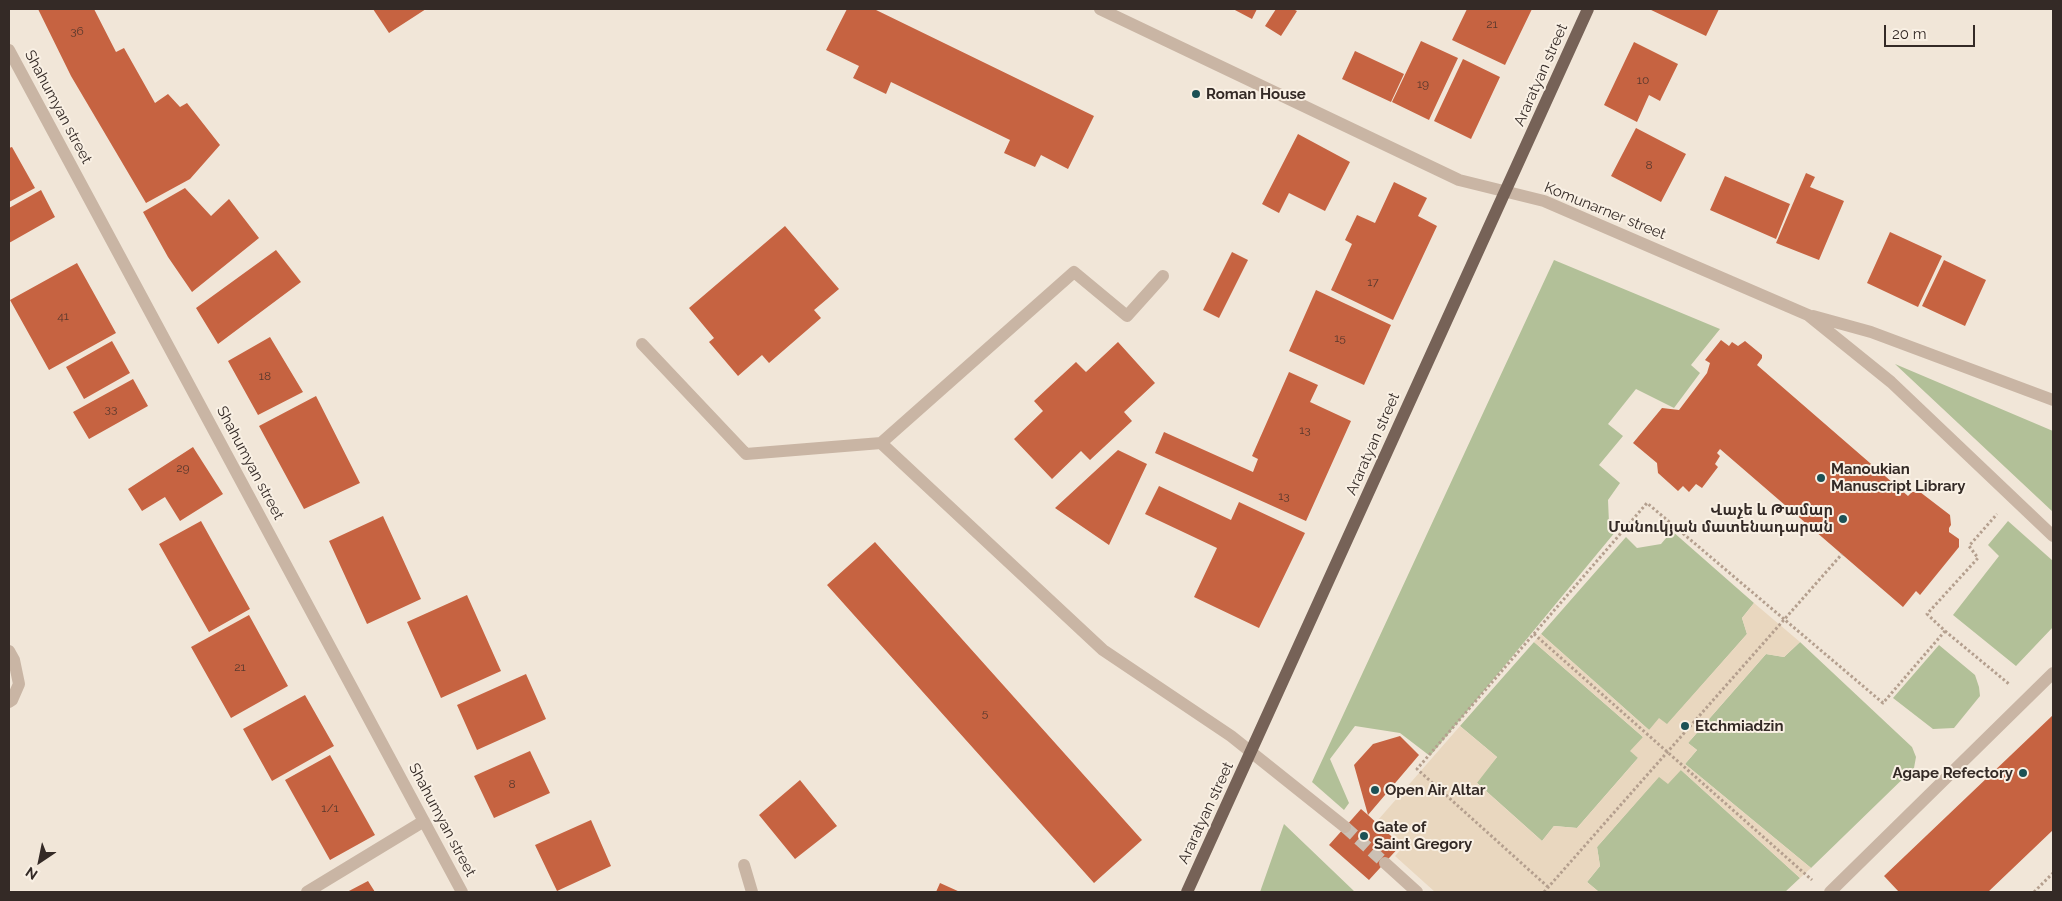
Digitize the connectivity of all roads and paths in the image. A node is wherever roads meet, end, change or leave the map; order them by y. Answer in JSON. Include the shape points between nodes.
{"nodes":[{"id":1,"x":1100,"y":9,"type":"edge"},
{"id":2,"x":1588,"y":9,"type":"edge"},
{"id":3,"x":9,"y":50,"type":"edge"},
{"id":4,"x":1506,"y":192,"type":"junction"},
{"id":5,"x":1163,"y":276,"type":"dead end"},
{"id":6,"x":1808,"y":315,"type":"junction"},
{"id":7,"x":642,"y":344,"type":"dead end"},
{"id":8,"x":2053,"y":400,"type":"edge"},
{"id":9,"x":881,"y":444,"type":"junction"},
{"id":10,"x":2012,"y":497,"type":"junction"},
{"id":11,"x":2053,"y":536,"type":"edge"},
{"id":12,"x":1842,"y":554,"type":"dead end"},
{"id":13,"x":1785,"y":620,"type":"junction"},
{"id":14,"x":1945,"y":632,"type":"junction"},
{"id":15,"x":1534,"y":634,"type":"junction"},
{"id":16,"x":9,"y":651,"type":"edge"},
{"id":17,"x":2053,"y":673,"type":"edge"},
{"id":18,"x":2027,"y":699,"type":"junction"},
{"id":19,"x":9,"y":702,"type":"edge"},
{"id":20,"x":1668,"y":752,"type":"junction"},
{"id":21,"x":1251,"y":753,"type":"junction"},
{"id":22,"x":424,"y":821,"type":"junction"},
{"id":23,"x":1345,"y":827,"type":"tunnel mouth"},
{"id":24,"x":1386,"y":862,"type":"tunnel mouth"},
{"id":25,"x":744,"y":865,"type":"dead end"},
{"id":26,"x":2053,"y":873,"type":"edge"},
{"id":27,"x":1548,"y":887,"type":"junction"},
{"id":28,"x":1824,"y":889,"type":"edge"},
{"id":29,"x":307,"y":892,"type":"edge"},
{"id":30,"x":462,"y":892,"type":"edge"},
{"id":31,"x":752,"y":892,"type":"edge"},
{"id":32,"x":1187,"y":892,"type":"edge"},
{"id":33,"x":1418,"y":892,"type":"edge"},
{"id":34,"x":1544,"y":892,"type":"edge"},
{"id":35,"x":2034,"y":892,"type":"edge"}],
"edges":[{"from":1,"to":4,"type":"street","name":"Komunarner street","via":[[1459,180]]},
{"from":2,"to":4,"type":"main road","name":"Araratyan street"},
{"from":3,"to":22,"type":"street","name":"Shahumyan street"},
{"from":4,"to":6,"type":"street","name":"Komunarner street","via":[[1544,201]]},
{"from":4,"to":21,"type":"main road","name":"Araratyan street"},
{"from":5,"to":9,"type":"street","via":[[1127,316],[1074,272]]},
{"from":6,"to":8,"type":"street","via":[[1871,332]]},
{"from":6,"to":10,"type":"street","name":"Komunarner street","via":[[1891,382]]},
{"from":7,"to":9,"type":"street","via":[[746,454]]},
{"from":9,"to":21,"type":"street","via":[[1102,650],[1231,736]]},
{"from":10,"to":11,"type":"street","name":"Komunarner street"},
{"from":10,"to":14,"type":"path","via":[[1969,546],[1978,558],[1927,614]]},
{"from":12,"to":13,"type":"path"},
{"from":13,"to":14,"type":"path","via":[[1883,703]]},
{"from":13,"to":15,"type":"path","via":[[1647,503]]},
{"from":13,"to":20,"type":"path"},
{"from":14,"to":18,"type":"path"},
{"from":15,"to":20,"type":"path"},
{"from":15,"to":27,"type":"path","via":[[1417,769]]},
{"from":16,"to":19,"type":"street","via":[[19,684]]},
{"from":17,"to":18,"type":"street"},
{"from":18,"to":28,"type":"street"},
{"from":20,"to":27,"type":"path"},
{"from":20,"to":28,"type":"path"},
{"from":21,"to":23,"type":"street"},
{"from":21,"to":32,"type":"main road","name":"Araratyan street"},
{"from":22,"to":29,"type":"street"},
{"from":22,"to":30,"type":"street","name":"Shahumyan street"},
{"from":24,"to":33,"type":"street"},
{"from":25,"to":31,"type":"street"},
{"from":26,"to":35,"type":"path"},
{"from":27,"to":34,"type":"path"}]}
